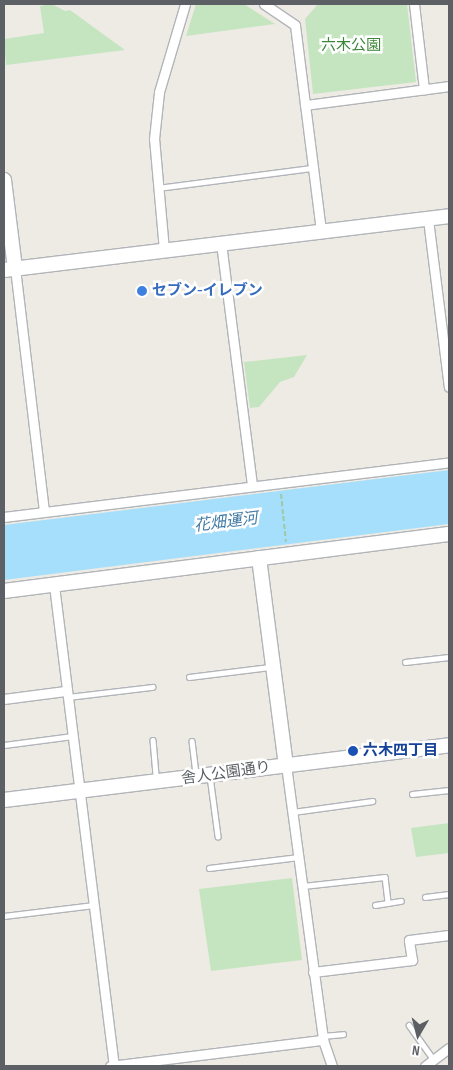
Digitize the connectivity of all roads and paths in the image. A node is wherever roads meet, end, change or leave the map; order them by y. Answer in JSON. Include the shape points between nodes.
{"nodes":[{"id":1,"x":185,"y":4,"type":"edge"},
{"id":2,"x":264,"y":4,"type":"edge"},
{"id":3,"x":414,"y":4,"type":"edge"},
{"id":4,"x":449,"y":86,"type":"edge"},
{"id":5,"x":424,"y":89,"type":"junction"},
{"id":6,"x":305,"y":105,"type":"junction"},
{"id":7,"x":313,"y":168,"type":"junction"},
{"id":8,"x":4,"y":180,"type":"edge"},
{"id":9,"x":156,"y":188,"type":"junction"},
{"id":10,"x":449,"y":216,"type":"edge"},
{"id":11,"x":428,"y":219,"type":"junction"},
{"id":12,"x":321,"y":231,"type":"junction"},
{"id":13,"x":221,"y":243,"type":"junction"},
{"id":14,"x":164,"y":250,"type":"junction"},
{"id":15,"x":9,"y":269,"type":"edge"},
{"id":16,"x":449,"y":387,"type":"edge"},
{"id":17,"x":449,"y":462,"type":"edge"},
{"id":18,"x":252,"y":486,"type":"junction"},
{"id":19,"x":280,"y":487,"type":"dead end"},
{"id":20,"x":44,"y":512,"type":"junction"},
{"id":21,"x":4,"y":516,"type":"edge"},
{"id":22,"x":449,"y":534,"type":"edge"},
{"id":23,"x":286,"y":545,"type":"dead end"},
{"id":24,"x":259,"y":558,"type":"junction"},
{"id":25,"x":54,"y":585,"type":"junction"},
{"id":26,"x":4,"y":591,"type":"edge"},
{"id":27,"x":449,"y":656,"type":"edge"},
{"id":28,"x":405,"y":662,"type":"dead end"},
{"id":29,"x":272,"y":667,"type":"junction"},
{"id":30,"x":189,"y":677,"type":"dead end"},
{"id":31,"x":152,"y":687,"type":"dead end"},
{"id":32,"x":66,"y":694,"type":"junction"},
{"id":33,"x":4,"y":699,"type":"edge"},
{"id":34,"x":72,"y":736,"type":"junction"},
{"id":35,"x":153,"y":740,"type":"dead end"},
{"id":36,"x":192,"y":741,"type":"dead end"},
{"id":37,"x":4,"y":745,"type":"edge"},
{"id":38,"x":449,"y":745,"type":"edge"},
{"id":39,"x":286,"y":765,"type":"junction"},
{"id":40,"x":203,"y":776,"type":"junction"},
{"id":41,"x":156,"y":782,"type":"junction"},
{"id":42,"x":449,"y":790,"type":"edge"},
{"id":43,"x":78,"y":791,"type":"junction"},
{"id":44,"x":412,"y":794,"type":"dead end"},
{"id":45,"x":4,"y":800,"type":"edge"},
{"id":46,"x":372,"y":801,"type":"dead end"},
{"id":47,"x":293,"y":812,"type":"junction"},
{"id":48,"x":218,"y":836,"type":"dead end"},
{"id":49,"x":299,"y":857,"type":"junction"},
{"id":50,"x":209,"y":868,"type":"dead end"},
{"id":51,"x":303,"y":886,"type":"junction"},
{"id":52,"x":449,"y":894,"type":"edge"},
{"id":53,"x":426,"y":897,"type":"dead end"},
{"id":54,"x":401,"y":901,"type":"dead end"},
{"id":55,"x":388,"y":903,"type":"junction"},
{"id":56,"x":93,"y":905,"type":"junction"},
{"id":57,"x":375,"y":905,"type":"dead end"},
{"id":58,"x":4,"y":916,"type":"edge"},
{"id":59,"x":449,"y":935,"type":"edge"},
{"id":60,"x":313,"y":972,"type":"junction"},
{"id":61,"x":409,"y":1025,"type":"dead end"},
{"id":62,"x":342,"y":1034,"type":"dead end"},
{"id":63,"x":323,"y":1038,"type":"junction"},
{"id":64,"x":449,"y":1048,"type":"edge"},
{"id":65,"x":428,"y":1064,"type":"edge"},
{"id":66,"x":109,"y":1066,"type":"edge"},
{"id":67,"x":114,"y":1066,"type":"edge"},
{"id":68,"x":332,"y":1066,"type":"edge"}],
"edges":[{"from":1,"to":9,"type":"street","via":[[159,92],[154,139]]},
{"from":2,"to":6,"type":"street","via":[[295,25]]},
{"from":3,"to":5,"type":"street"},
{"from":4,"to":5,"type":"street"},
{"from":5,"to":6,"type":"street"},
{"from":6,"to":7,"type":"street"},
{"from":7,"to":9,"type":"lane"},
{"from":7,"to":12,"type":"street"},
{"from":8,"to":15,"type":"street"},
{"from":9,"to":14,"type":"street"},
{"from":10,"to":11,"type":"street"},
{"from":11,"to":12,"type":"street"},
{"from":11,"to":16,"type":"street"},
{"from":12,"to":13,"type":"street"},
{"from":13,"to":14,"type":"street"},
{"from":13,"to":18,"type":"street"},
{"from":14,"to":15,"type":"street"},
{"from":15,"to":20,"type":"street"},
{"from":17,"to":18,"type":"street"},
{"from":18,"to":20,"type":"street"},
{"from":19,"to":23,"type":"path"},
{"from":20,"to":21,"type":"street"},
{"from":22,"to":24,"type":"street"},
{"from":24,"to":25,"type":"street"},
{"from":24,"to":29,"type":"street"},
{"from":25,"to":26,"type":"street"},
{"from":25,"to":32,"type":"street"},
{"from":27,"to":28,"type":"lane"},
{"from":29,"to":30,"type":"lane"},
{"from":29,"to":39,"type":"street"},
{"from":31,"to":32,"type":"lane"},
{"from":32,"to":33,"type":"street"},
{"from":32,"to":34,"type":"street"},
{"from":34,"to":37,"type":"lane"},
{"from":34,"to":43,"type":"street"},
{"from":35,"to":41,"type":"lane"},
{"from":36,"to":40,"type":"lane"},
{"from":38,"to":39,"type":"street","name":"舎人公園通り"},
{"from":39,"to":40,"type":"street","name":"舎人公園通り"},
{"from":39,"to":47,"type":"street"},
{"from":40,"to":41,"type":"street","name":"舎人公園通り"},
{"from":40,"to":48,"type":"lane"},
{"from":41,"to":43,"type":"street","name":"舎人公園通り"},
{"from":42,"to":44,"type":"lane"},
{"from":43,"to":45,"type":"street","name":"舎人公園通り"},
{"from":43,"to":56,"type":"street"},
{"from":46,"to":47,"type":"lane"},
{"from":47,"to":49,"type":"street"},
{"from":49,"to":50,"type":"lane"},
{"from":49,"to":51,"type":"street"},
{"from":51,"to":55,"type":"lane","via":[[385,876]]},
{"from":51,"to":60,"type":"street"},
{"from":52,"to":53,"type":"lane"},
{"from":54,"to":55,"type":"lane"},
{"from":55,"to":57,"type":"lane"},
{"from":56,"to":58,"type":"lane"},
{"from":56,"to":67,"type":"street"},
{"from":59,"to":60,"type":"street","via":[[409,940],[412,960]]},
{"from":60,"to":63,"type":"street"},
{"from":61,"to":65,"type":"lane"},
{"from":62,"to":63,"type":"lane"},
{"from":63,"to":67,"type":"street"},
{"from":63,"to":68,"type":"street"},
{"from":64,"to":65,"type":"street"},
{"from":66,"to":67,"type":"street"}]}
